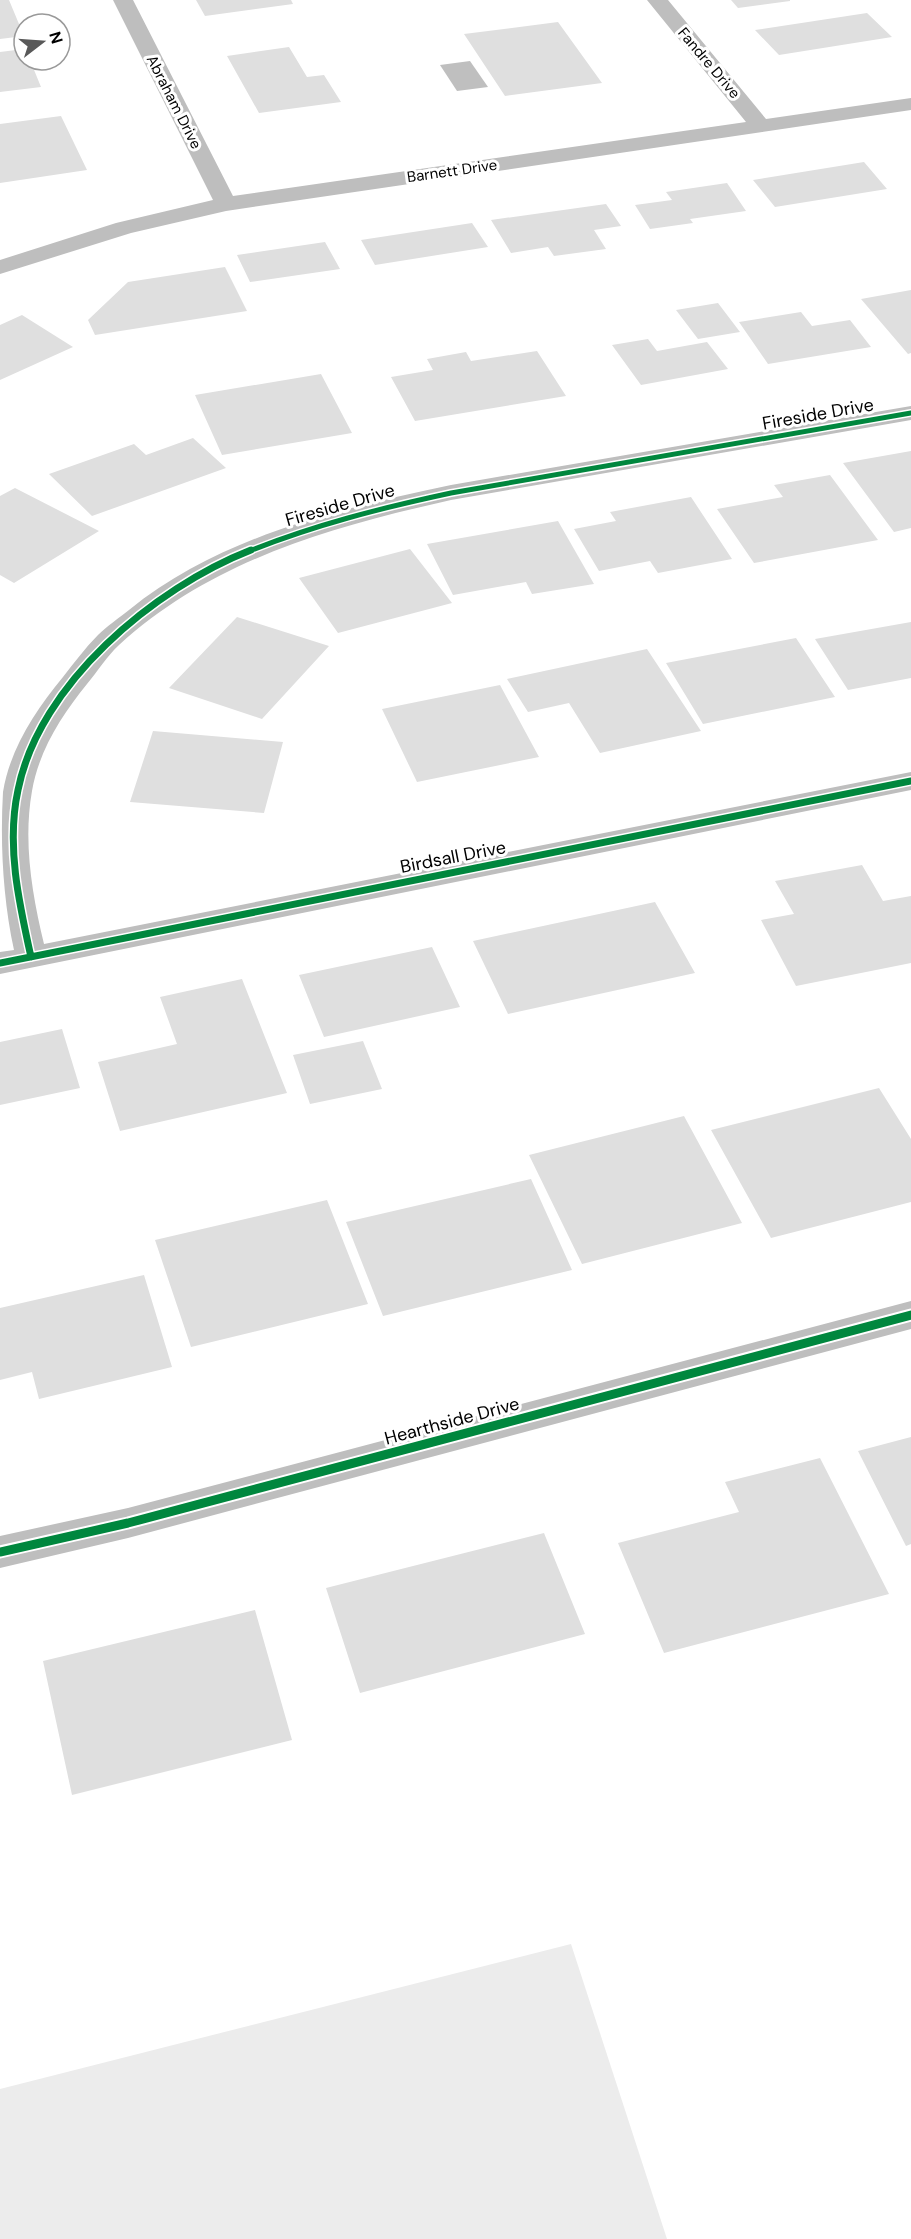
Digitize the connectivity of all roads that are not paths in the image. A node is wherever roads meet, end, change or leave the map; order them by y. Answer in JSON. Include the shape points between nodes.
{"nodes":[{"id":1,"x":123,"y":0,"type":"edge"},
{"id":2,"x":657,"y":0,"type":"edge"},
{"id":3,"x":911,"y":104,"type":"edge"},
{"id":4,"x":761,"y":126,"type":"junction"},
{"id":5,"x":226,"y":204,"type":"junction"},
{"id":6,"x":0,"y":267,"type":"edge"},
{"id":7,"x":911,"y":413,"type":"edge"},
{"id":8,"x":911,"y":781,"type":"edge"},
{"id":9,"x":31,"y":957,"type":"junction"},
{"id":10,"x":0,"y":963,"type":"edge"},
{"id":11,"x":911,"y":1315,"type":"edge"},
{"id":12,"x":0,"y":1552,"type":"edge"}],
"edges":[{"from":1,"to":5,"type":"street","name":"Abraham Drive"},
{"from":2,"to":4,"type":"street","name":"Fandre Drive"},
{"from":3,"to":4,"type":"street","name":"Barnett Drive"},
{"from":4,"to":5,"type":"street","name":"Barnett Drive"},
{"from":5,"to":6,"type":"street","name":"Barnett Drive","via":[[124,228]]},
{"from":7,"to":9,"type":"street","name":"Fireside Drive","via":[[414,499],[297,531],[195,576],[107,642],[72,681],[23,766],[15,813],[15,862]]},
{"from":8,"to":9,"type":"street","name":"Birdsall Drive"},
{"from":9,"to":10,"type":"street","name":"Birdsall Drive"},
{"from":11,"to":12,"type":"street","name":"Hearthside Drive","via":[[140,1520]]}]}
